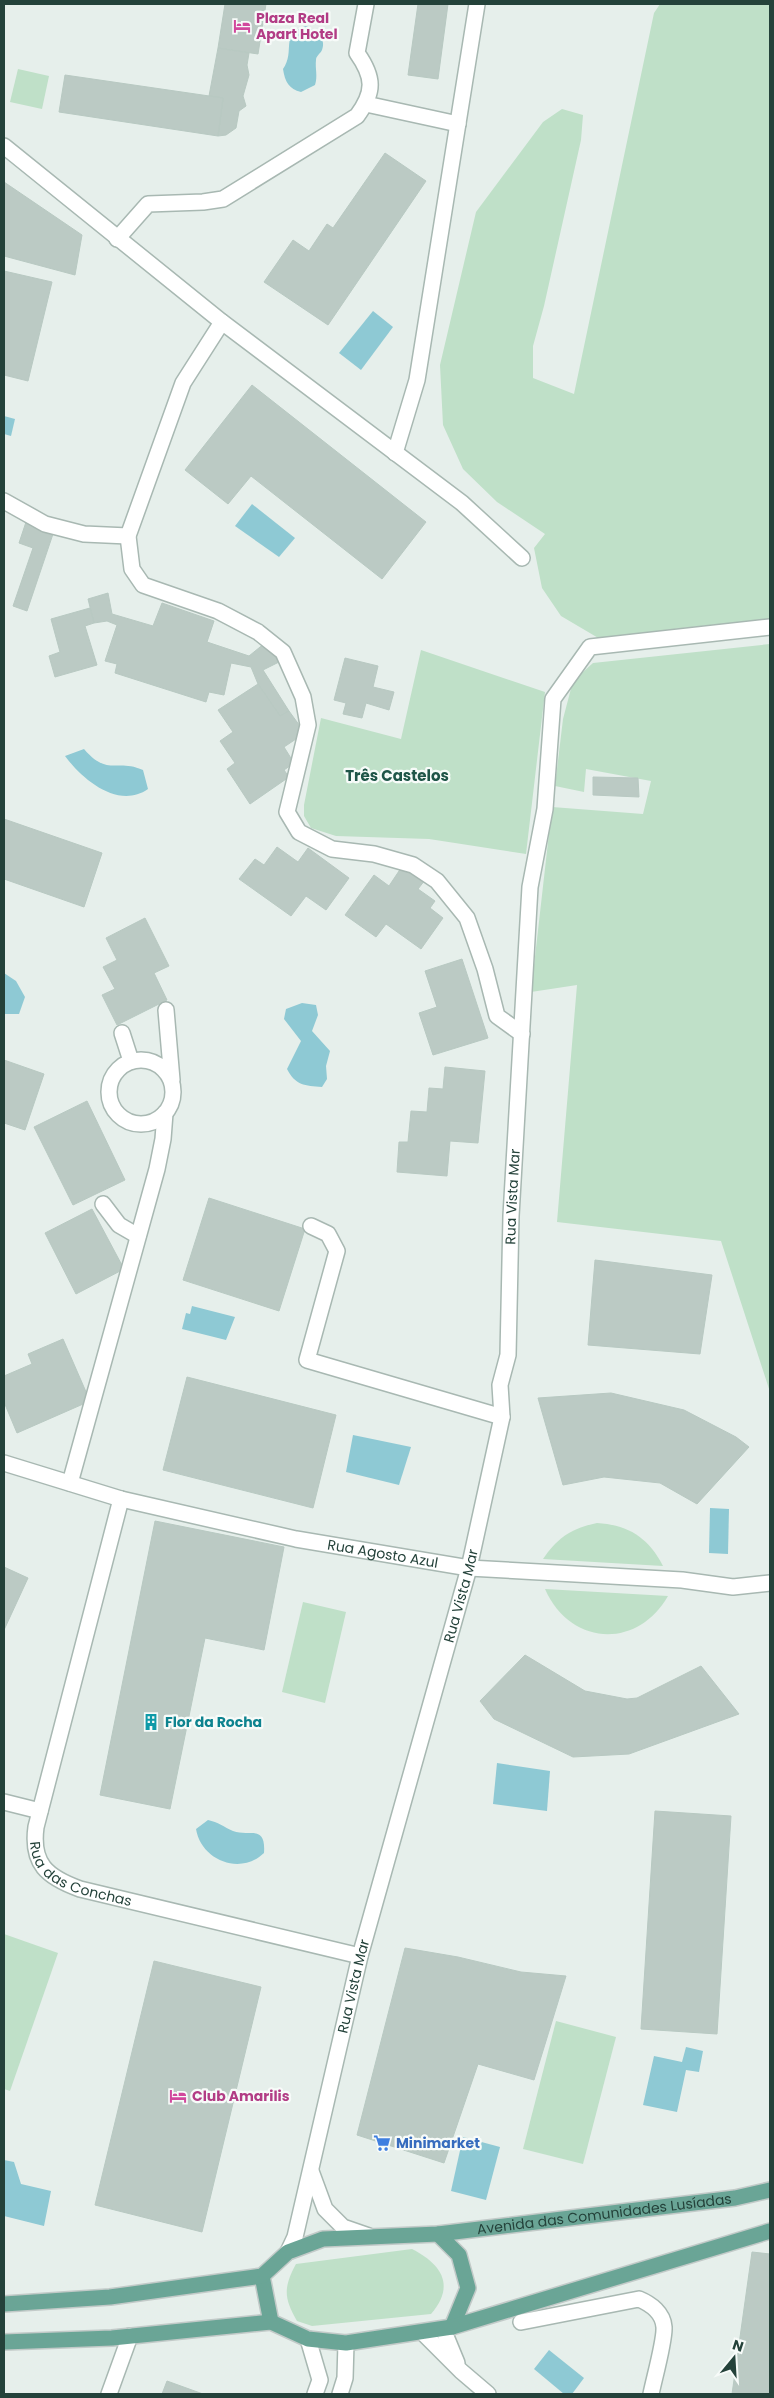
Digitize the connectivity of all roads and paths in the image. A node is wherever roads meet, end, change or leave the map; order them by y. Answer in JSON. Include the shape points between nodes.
{"nodes":[{"id":1,"x":366,"y":4,"type":"edge"},
{"id":2,"x":477,"y":4,"type":"edge"},
{"id":3,"x":366,"y":104,"type":"junction"},
{"id":4,"x":458,"y":124,"type":"junction"},
{"id":5,"x":4,"y":146,"type":"edge"},
{"id":6,"x":117,"y":239,"type":"junction"},
{"id":7,"x":222,"y":322,"type":"junction"},
{"id":8,"x":395,"y":452,"type":"junction"},
{"id":9,"x":4,"y":501,"type":"edge"},
{"id":10,"x":128,"y":536,"type":"junction"},
{"id":11,"x":522,"y":558,"type":"dead end"},
{"id":12,"x":770,"y":627,"type":"edge"},
{"id":13,"x":166,"y":1010,"type":"dead end"},
{"id":14,"x":122,"y":1033,"type":"dead end"},
{"id":15,"x":522,"y":1034,"type":"junction"},
{"id":16,"x":131,"y":1061,"type":"junction"},
{"id":17,"x":172,"y":1087,"type":"junction"},
{"id":18,"x":164,"y":1113,"type":"junction"},
{"id":19,"x":103,"y":1204,"type":"dead end"},
{"id":20,"x":311,"y":1226,"type":"dead end"},
{"id":21,"x":138,"y":1236,"type":"junction"},
{"id":22,"x":502,"y":1416,"type":"junction"},
{"id":23,"x":4,"y":1463,"type":"edge"},
{"id":24,"x":70,"y":1483,"type":"junction"},
{"id":25,"x":121,"y":1499,"type":"junction"},
{"id":26,"x":469,"y":1568,"type":"junction"},
{"id":27,"x":770,"y":1583,"type":"edge"},
{"id":28,"x":4,"y":1802,"type":"edge"},
{"id":29,"x":40,"y":1811,"type":"junction"},
{"id":30,"x":360,"y":1956,"type":"junction"},
{"id":31,"x":311,"y":2171,"type":"junction"},
{"id":32,"x":770,"y":2190,"type":"edge"},
{"id":33,"x":770,"y":2231,"type":"edge"},
{"id":34,"x":438,"y":2234,"type":"junction"},
{"id":35,"x":370,"y":2236,"type":"junction"},
{"id":36,"x":288,"y":2252,"type":"junction"},
{"id":37,"x":262,"y":2276,"type":"junction"},
{"id":38,"x":4,"y":2304,"type":"edge"},
{"id":39,"x":272,"y":2322,"type":"junction"},
{"id":40,"x":521,"y":2322,"type":"dead end"},
{"id":41,"x":447,"y":2328,"type":"junction"},
{"id":42,"x":422,"y":2332,"type":"junction"},
{"id":43,"x":130,"y":2336,"type":"junction"},
{"id":44,"x":308,"y":2339,"type":"junction"},
{"id":45,"x":4,"y":2342,"type":"edge"},
{"id":46,"x":346,"y":2343,"type":"junction"},
{"id":47,"x":461,"y":2371,"type":"junction"},
{"id":48,"x":109,"y":2394,"type":"edge"},
{"id":49,"x":315,"y":2394,"type":"edge"},
{"id":50,"x":340,"y":2394,"type":"edge"},
{"id":51,"x":488,"y":2394,"type":"edge"},
{"id":52,"x":651,"y":2394,"type":"edge"}],
"edges":[{"from":1,"to":3,"type":"street","via":[[357,53],[367,68],[371,84]]},
{"from":2,"to":4,"type":"street"},
{"from":3,"to":4,"type":"street"},
{"from":3,"to":6,"type":"street","via":[[357,116],[341,127],[223,199],[148,204]]},
{"from":4,"to":8,"type":"street","via":[[417,380]]},
{"from":5,"to":6,"type":"street"},
{"from":6,"to":7,"type":"street"},
{"from":7,"to":8,"type":"street"},
{"from":7,"to":10,"type":"street","via":[[183,383]]},
{"from":8,"to":11,"type":"street","via":[[462,503]]},
{"from":9,"to":10,"type":"street","via":[[45,524],[84,534]]},
{"from":10,"to":15,"type":"street","via":[[132,569],[143,586],[218,611],[258,632],[283,652],[303,697],[308,725],[287,812],[299,832],[332,849],[374,854],[413,865],[437,881],[467,918],[497,1016]]},
{"from":12,"to":15,"type":"street","name":"Rua Vista Mar","via":[[590,647],[553,699],[546,809],[530,888]]},
{"from":13,"to":17,"type":"street"},
{"from":14,"to":16,"type":"street"},
{"from":15,"to":22,"type":"street","name":"Rua Vista Mar","via":[[511,1216],[508,1355],[500,1384]]},
{"from":16,"to":17,"type":"street","via":[[152,1062],[162,1068]]},
{"from":16,"to":18,"type":"street","via":[[115,1072],[110,1081],[108,1091],[114,1110],[130,1122],[141,1124],[152,1122]]},
{"from":17,"to":18,"type":"street","via":[[172,1098]]},
{"from":18,"to":21,"type":"street","via":[[163,1140]]},
{"from":19,"to":21,"type":"street","via":[[119,1225]]},
{"from":20,"to":22,"type":"street","via":[[328,1234],[337,1251],[307,1360]]},
{"from":21,"to":24,"type":"street"},
{"from":22,"to":26,"type":"street","name":"Rua Vista Mar"},
{"from":23,"to":24,"type":"street","name":"Rua Agosto Azul"},
{"from":24,"to":25,"type":"street","name":"Rua Agosto Azul"},
{"from":25,"to":26,"type":"street","name":"Rua Agosto Azul","via":[[296,1539]]},
{"from":25,"to":29,"type":"street","name":"Rua das Conchas"},
{"from":26,"to":27,"type":"street","name":"Rua Agosto Azul","via":[[682,1580],[733,1587]]},
{"from":26,"to":30,"type":"street","name":"Rua Vista Mar"},
{"from":28,"to":29,"type":"street"},
{"from":29,"to":30,"type":"street","name":"Rua das Conchas","via":[[34,1842],[37,1858],[46,1871],[62,1882],[80,1890]]},
{"from":30,"to":31,"type":"street","name":"Rua Vista Mar"},
{"from":31,"to":35,"type":"street","via":[[325,2209],[343,2228]]},
{"from":31,"to":36,"type":"street","name":"Rua Vista Mar","via":[[296,2237]]},
{"from":32,"to":34,"type":"main road","name":"Avenida das Comunidades Lusíadas","via":[[735,2198]]},
{"from":33,"to":41,"type":"main road"},
{"from":34,"to":35,"type":"main road","name":"Avenida das Comunidades Lusíadas"},
{"from":34,"to":41,"type":"main road","via":[[459,2255],[468,2288]]},
{"from":35,"to":36,"type":"main road","name":"Avenida das Comunidades Lusíadas","via":[[323,2239]]},
{"from":36,"to":37,"type":"main road","name":"Avenida das Comunidades Lusíadas"},
{"from":37,"to":38,"type":"main road","via":[[110,2296]]},
{"from":37,"to":39,"type":"main road"},
{"from":39,"to":43,"type":"main road"},
{"from":39,"to":44,"type":"main road"},
{"from":40,"to":52,"type":"street","via":[[639,2299],[651,2305],[660,2314],[664,2327]]},
{"from":41,"to":42,"type":"main road"},
{"from":41,"to":47,"type":"street"},
{"from":42,"to":46,"type":"main road"},
{"from":42,"to":47,"type":"street"},
{"from":43,"to":45,"type":"main road"},
{"from":43,"to":48,"type":"street"},
{"from":44,"to":46,"type":"main road"},
{"from":44,"to":49,"type":"street","via":[[320,2380]]},
{"from":46,"to":50,"type":"street","via":[[346,2378]]},
{"from":47,"to":51,"type":"street"}]}
